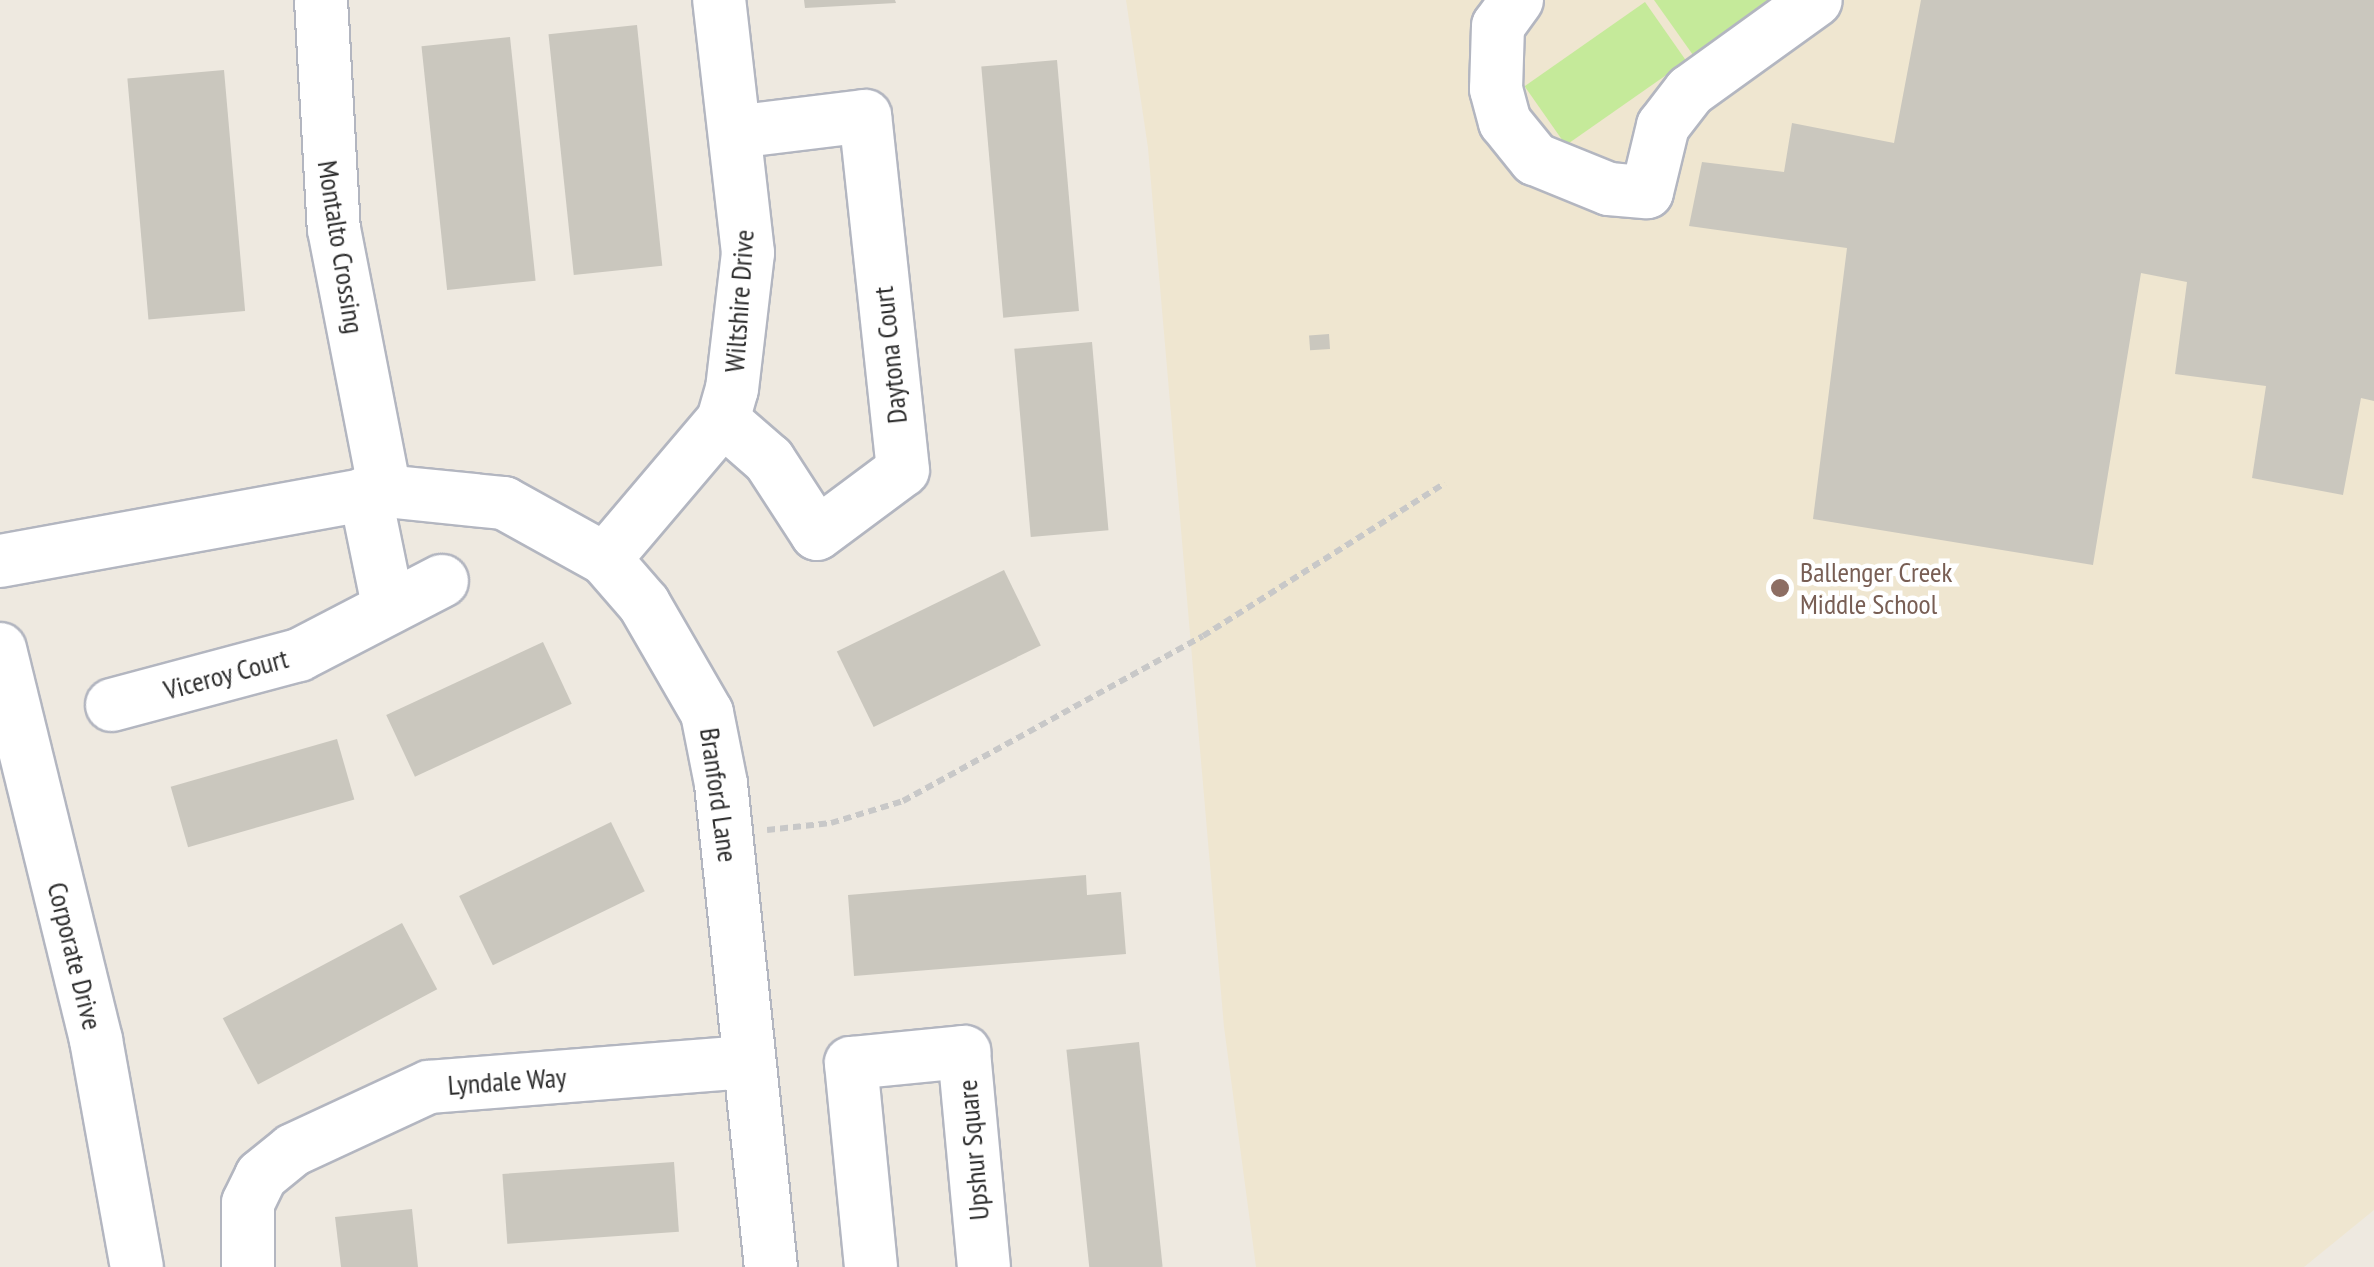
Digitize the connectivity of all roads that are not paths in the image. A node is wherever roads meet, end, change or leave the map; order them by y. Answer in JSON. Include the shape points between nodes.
{"nodes":[{"id":1,"x":321,"y":0,"type":"edge"},
{"id":2,"x":719,"y":0,"type":"edge"},
{"id":3,"x":1816,"y":0,"type":"edge"},
{"id":4,"x":1507,"y":13,"type":"edge"},
{"id":5,"x":735,"y":132,"type":"junction"},
{"id":6,"x":723,"y":420,"type":"junction"},
{"id":7,"x":375,"y":492,"type":"junction"},
{"id":8,"x":605,"y":560,"type":"junction"},
{"id":9,"x":0,"y":561,"type":"edge"},
{"id":10,"x":442,"y":581,"type":"dead end"},
{"id":11,"x":388,"y":605,"type":"junction"},
{"id":12,"x":0,"y":648,"type":"edge"},
{"id":13,"x":112,"y":705,"type":"dead end"},
{"id":14,"x":750,"y":1062,"type":"junction"},
{"id":15,"x":136,"y":1267,"type":"edge"},
{"id":16,"x":248,"y":1267,"type":"edge"},
{"id":17,"x":771,"y":1267,"type":"edge"},
{"id":18,"x":870,"y":1267,"type":"edge"},
{"id":19,"x":984,"y":1267,"type":"edge"}],
"edges":[{"from":1,"to":7,"type":"street","name":"Montalto Crossing","via":[[334,229]]},
{"from":2,"to":5,"type":"street","name":"Wiltshire Drive"},
{"from":3,"to":4,"type":"street","via":[[1690,91],[1663,126],[1647,192],[1609,189],[1536,158],[1506,122],[1496,90]]},
{"from":5,"to":6,"type":"street","name":"Wiltshire Drive","via":[[748,253],[743,330]]},
{"from":5,"to":6,"type":"street","name":"Daytona Court","via":[[865,116],[903,470],[817,534],[769,460]]},
{"from":6,"to":8,"type":"street","name":"Wiltshire Drive"},
{"from":7,"to":8,"type":"street","name":"Branford Lane","via":[[504,503]]},
{"from":7,"to":9,"type":"street","name":"Branford Lane"},
{"from":7,"to":11,"type":"street"},
{"from":8,"to":14,"type":"street","name":"Branford Lane","via":[[644,604],[707,713],[722,784]]},
{"from":10,"to":11,"type":"street","name":"Viceroy Court"},
{"from":11,"to":13,"type":"street","name":"Viceroy Court","via":[[299,655]]},
{"from":12,"to":15,"type":"street","name":"Corporate Drive","via":[[96,1040]]},
{"from":14,"to":16,"type":"street","name":"Lyndale Way","via":[[429,1087],[292,1150],[261,1176],[248,1203]]},
{"from":14,"to":17,"type":"street","name":"Branford Lane"},
{"from":18,"to":19,"type":"street","name":"Upshur Square","via":[[851,1062],[964,1052]]}]}
